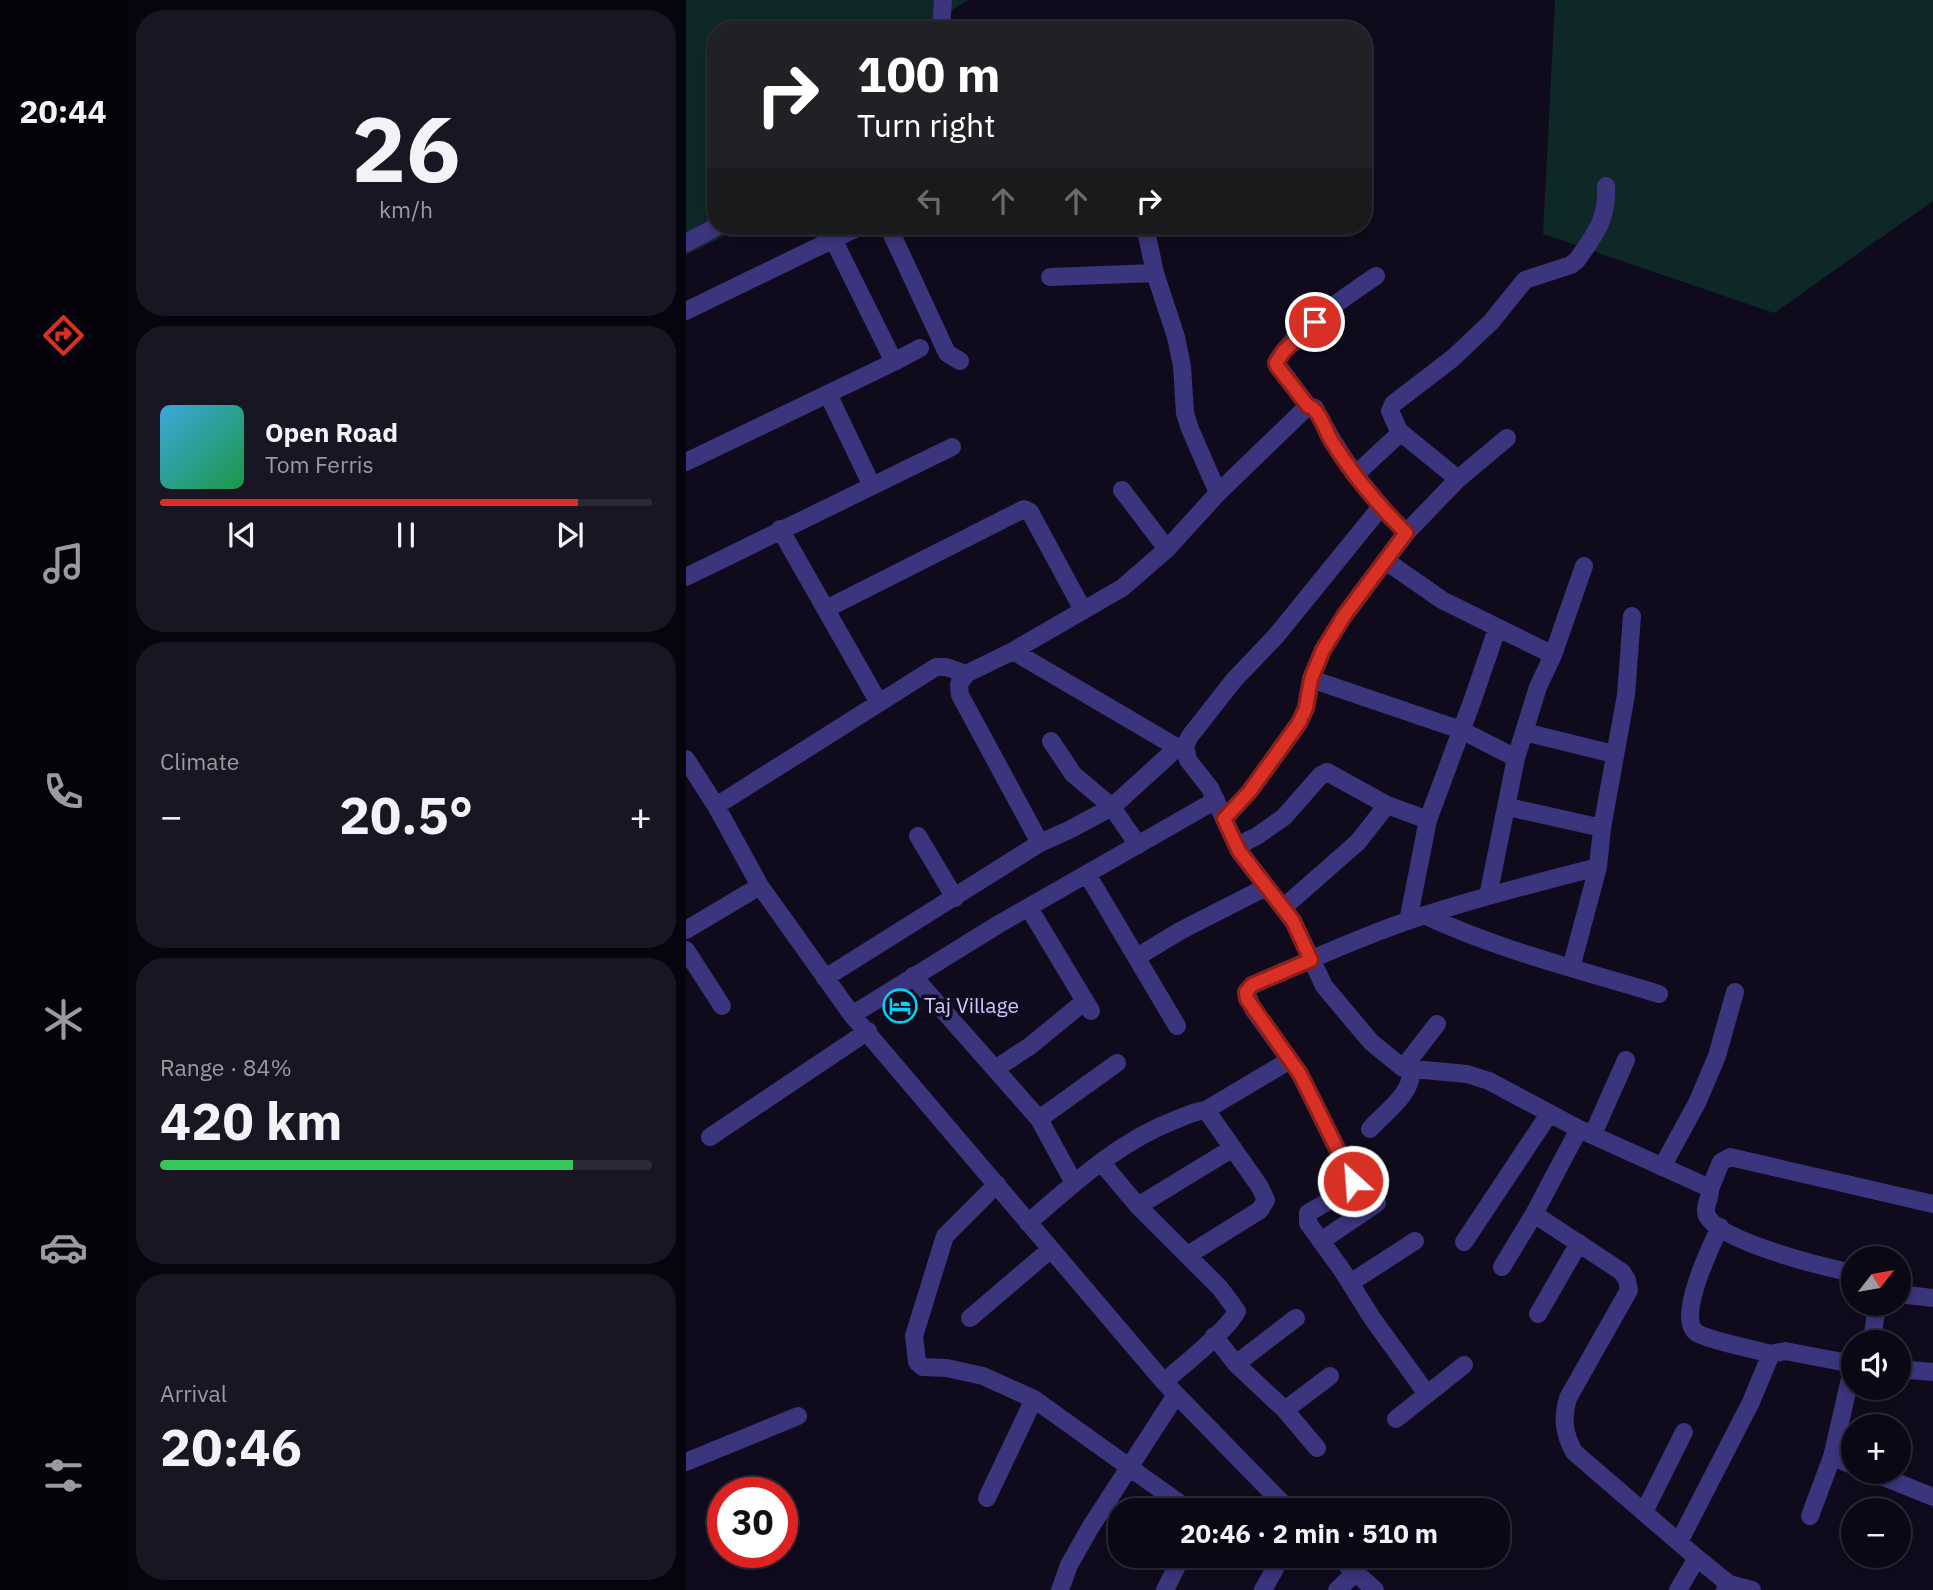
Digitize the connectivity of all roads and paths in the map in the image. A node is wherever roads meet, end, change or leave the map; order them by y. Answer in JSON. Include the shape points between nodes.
{"nodes":[{"id":1,"x":943,"y":0,"type":"edge"},
{"id":2,"x":942,"y":21,"type":"edge"},
{"id":3,"x":1606,"y":186,"type":"dead end"},
{"id":4,"x":707,"y":232,"type":"edge"},
{"id":5,"x":842,"y":235,"type":"edge"},
{"id":6,"x":892,"y":235,"type":"edge"},
{"id":7,"x":1147,"y":235,"type":"edge"},
{"id":8,"x":833,"y":239,"type":"junction"},
{"id":9,"x":686,"y":243,"type":"edge"},
{"id":10,"x":1155,"y":273,"type":"junction"},
{"id":11,"x":1376,"y":276,"type":"dead end"},
{"id":12,"x":1050,"y":277,"type":"dead end"},
{"id":13,"x":686,"y":311,"type":"edge"},
{"id":14,"x":920,"y":348,"type":"dead end"},
{"id":15,"x":960,"y":361,"type":"dead end"},
{"id":16,"x":894,"y":362,"type":"junction"},
{"id":17,"x":828,"y":394,"type":"junction"},
{"id":18,"x":1308,"y":406,"type":"junction"},
{"id":19,"x":1399,"y":431,"type":"junction"},
{"id":20,"x":1507,"y":438,"type":"dead end"},
{"id":21,"x":952,"y":447,"type":"dead end"},
{"id":22,"x":686,"y":462,"type":"edge"},
{"id":23,"x":1356,"y":475,"type":"junction"},
{"id":24,"x":1458,"y":479,"type":"junction"},
{"id":25,"x":872,"y":486,"type":"junction"},
{"id":26,"x":1122,"y":490,"type":"dead end"},
{"id":27,"x":1218,"y":493,"type":"junction"},
{"id":28,"x":1380,"y":508,"type":"junction"},
{"id":29,"x":780,"y":529,"type":"junction"},
{"id":30,"x":1406,"y":533,"type":"junction"},
{"id":31,"x":1167,"y":550,"type":"junction"},
{"id":32,"x":1387,"y":561,"type":"junction"},
{"id":33,"x":1584,"y":566,"type":"dead end"},
{"id":34,"x":686,"y":577,"type":"edge"},
{"id":35,"x":826,"y":609,"type":"junction"},
{"id":36,"x":1083,"y":610,"type":"junction"},
{"id":37,"x":1632,"y":616,"type":"dead end"},
{"id":38,"x":1497,"y":629,"type":"junction"},
{"id":39,"x":1013,"y":651,"type":"junction"},
{"id":40,"x":1553,"y":655,"type":"junction"},
{"id":41,"x":965,"y":674,"type":"junction"},
{"id":42,"x":1311,"y":679,"type":"junction"},
{"id":43,"x":879,"y":703,"type":"junction"},
{"id":44,"x":1461,"y":730,"type":"junction"},
{"id":45,"x":1524,"y":732,"type":"junction"},
{"id":46,"x":1051,"y":740,"type":"dead end"},
{"id":47,"x":1181,"y":749,"type":"junction"},
{"id":48,"x":1614,"y":754,"type":"junction"},
{"id":49,"x":1516,"y":758,"type":"junction"},
{"id":50,"x":686,"y":759,"type":"edge"},
{"id":51,"x":1216,"y":800,"type":"junction"},
{"id":52,"x":1387,"y":805,"type":"junction"},
{"id":53,"x":716,"y":806,"type":"junction"},
{"id":54,"x":1112,"y":807,"type":"junction"},
{"id":55,"x":1508,"y":807,"type":"junction"},
{"id":56,"x":1224,"y":819,"type":"junction"},
{"id":57,"x":1428,"y":820,"type":"junction"},
{"id":58,"x":1602,"y":828,"type":"junction"},
{"id":59,"x":918,"y":836,"type":"dead end"},
{"id":60,"x":1040,"y":843,"type":"junction"},
{"id":61,"x":1138,"y":845,"type":"junction"},
{"id":62,"x":1237,"y":846,"type":"junction"},
{"id":63,"x":1598,"y":867,"type":"junction"},
{"id":64,"x":1087,"y":874,"type":"junction"},
{"id":65,"x":760,"y":886,"type":"junction"},
{"id":66,"x":1266,"y":887,"type":"junction"},
{"id":67,"x":1488,"y":896,"type":"junction"},
{"id":68,"x":955,"y":898,"type":"junction"},
{"id":69,"x":1284,"y":907,"type":"junction"},
{"id":70,"x":1028,"y":908,"type":"junction"},
{"id":71,"x":1416,"y":918,"type":"junction"},
{"id":72,"x":686,"y":930,"type":"edge"},
{"id":73,"x":686,"y":950,"type":"edge"},
{"id":74,"x":1137,"y":957,"type":"junction"},
{"id":75,"x":1311,"y":960,"type":"junction"},
{"id":76,"x":1571,"y":968,"type":"junction"},
{"id":77,"x":913,"y":976,"type":"junction"},
{"id":78,"x":825,"y":978,"type":"junction"},
{"id":79,"x":1735,"y":992,"type":"dead end"},
{"id":80,"x":1659,"y":994,"type":"dead end"},
{"id":81,"x":722,"y":1006,"type":"dead end"},
{"id":82,"x":852,"y":1015,"type":"junction"},
{"id":83,"x":1437,"y":1024,"type":"dead end"},
{"id":84,"x":1177,"y":1026,"type":"dead end"},
{"id":85,"x":868,"y":1031,"type":"junction"},
{"id":86,"x":1290,"y":1060,"type":"junction"},
{"id":87,"x":1626,"y":1060,"type":"dead end"},
{"id":88,"x":1117,"y":1063,"type":"dead end"},
{"id":89,"x":995,"y":1069,"type":"junction"},
{"id":90,"x":1407,"y":1069,"type":"junction"},
{"id":91,"x":1206,"y":1110,"type":"junction"},
{"id":92,"x":1549,"y":1114,"type":"junction"},
{"id":93,"x":1039,"y":1119,"type":"junction"},
{"id":94,"x":1370,"y":1129,"type":"dead end"},
{"id":95,"x":1586,"y":1132,"type":"junction"},
{"id":96,"x":710,"y":1137,"type":"dead end"},
{"id":97,"x":1233,"y":1148,"type":"junction"},
{"id":98,"x":1101,"y":1163,"type":"junction"},
{"id":99,"x":1662,"y":1167,"type":"junction"},
{"id":100,"x":1074,"y":1183,"type":"junction"},
{"id":101,"x":998,"y":1184,"type":"junction"},
{"id":102,"x":1710,"y":1189,"type":"junction"},
{"id":103,"x":1377,"y":1203,"type":"dead end"},
{"id":104,"x":1933,"y":1204,"type":"edge"},
{"id":105,"x":1138,"y":1206,"type":"junction"},
{"id":106,"x":1534,"y":1214,"type":"junction"},
{"id":107,"x":1028,"y":1223,"type":"junction"},
{"id":108,"x":1720,"y":1227,"type":"junction"},
{"id":109,"x":1321,"y":1241,"type":"junction"},
{"id":110,"x":1415,"y":1241,"type":"dead end"},
{"id":111,"x":1464,"y":1242,"type":"dead end"},
{"id":112,"x":1579,"y":1243,"type":"junction"},
{"id":113,"x":1051,"y":1249,"type":"junction"},
{"id":114,"x":1188,"y":1255,"type":"junction"},
{"id":115,"x":1502,"y":1267,"type":"dead end"},
{"id":116,"x":1841,"y":1270,"type":"edge"},
{"id":117,"x":1350,"y":1283,"type":"junction"},
{"id":118,"x":1911,"y":1295,"type":"edge"},
{"id":119,"x":1933,"y":1298,"type":"edge"},
{"id":120,"x":1538,"y":1314,"type":"dead end"},
{"id":121,"x":970,"y":1318,"type":"dead end"},
{"id":122,"x":1296,"y":1318,"type":"dead end"},
{"id":123,"x":1214,"y":1336,"type":"junction"},
{"id":124,"x":1771,"y":1354,"type":"junction"},
{"id":125,"x":1841,"y":1363,"type":"edge"},
{"id":126,"x":1236,"y":1364,"type":"junction"},
{"id":127,"x":1464,"y":1365,"type":"dead end"},
{"id":128,"x":1911,"y":1370,"type":"edge"},
{"id":129,"x":1933,"y":1372,"type":"edge"},
{"id":130,"x":1330,"y":1376,"type":"dead end"},
{"id":131,"x":1170,"y":1388,"type":"junction"},
{"id":132,"x":1427,"y":1394,"type":"junction"},
{"id":133,"x":1034,"y":1399,"type":"junction"},
{"id":134,"x":1845,"y":1400,"type":"edge"},
{"id":135,"x":1285,"y":1410,"type":"junction"},
{"id":136,"x":798,"y":1416,"type":"dead end"},
{"id":137,"x":1396,"y":1419,"type":"dead end"},
{"id":138,"x":1684,"y":1432,"type":"dead end"},
{"id":139,"x":1317,"y":1448,"type":"dead end"},
{"id":140,"x":1832,"y":1457,"type":"junction"},
{"id":141,"x":1841,"y":1460,"type":"edge"},
{"id":142,"x":686,"y":1462,"type":"edge"},
{"id":143,"x":1128,"y":1465,"type":"junction"},
{"id":144,"x":1901,"y":1484,"type":"edge"},
{"id":145,"x":1933,"y":1497,"type":"edge"},
{"id":146,"x":987,"y":1498,"type":"dead end"},
{"id":147,"x":1173,"y":1498,"type":"edge"},
{"id":148,"x":1277,"y":1498,"type":"edge"},
{"id":149,"x":1644,"y":1512,"type":"junction"},
{"id":150,"x":1810,"y":1516,"type":"dead end"},
{"id":151,"x":1679,"y":1542,"type":"junction"},
{"id":152,"x":1697,"y":1559,"type":"junction"},
{"id":153,"x":1176,"y":1568,"type":"edge"},
{"id":154,"x":1275,"y":1568,"type":"edge"},
{"id":155,"x":1350,"y":1568,"type":"edge"},
{"id":156,"x":1355,"y":1573,"type":"junction"},
{"id":157,"x":1727,"y":1587,"type":"edge"},
{"id":158,"x":1060,"y":1590,"type":"edge"},
{"id":159,"x":1165,"y":1590,"type":"edge"},
{"id":160,"x":1263,"y":1590,"type":"edge"},
{"id":161,"x":1337,"y":1590,"type":"edge"},
{"id":162,"x":1375,"y":1590,"type":"edge"},
{"id":163,"x":1678,"y":1590,"type":"edge"},
{"id":164,"x":1752,"y":1590,"type":"edge"}],
"edges":[{"from":1,"to":2,"type":"street"},
{"from":3,"to":19,"type":"street","via":[[1601,223],[1577,260],[1525,280],[1491,322],[1453,358],[1393,404],[1390,411]]},
{"from":4,"to":9,"type":"street"},
{"from":5,"to":8,"type":"street"},
{"from":6,"to":15,"type":"street","via":[[947,353]]},
{"from":7,"to":10,"type":"street"},
{"from":8,"to":13,"type":"street"},
{"from":8,"to":16,"type":"street"},
{"from":10,"to":12,"type":"street"},
{"from":10,"to":27,"type":"street","via":[[1176,337],[1189,429]]},
{"from":11,"to":18,"type":"street","via":[[1319,318],[1278,358],[1277,366]]},
{"from":14,"to":16,"type":"street"},
{"from":16,"to":17,"type":"street"},
{"from":17,"to":22,"type":"street"},
{"from":17,"to":25,"type":"street"},
{"from":18,"to":23,"type":"street","via":[[1315,408]]},
{"from":18,"to":27,"type":"street"},
{"from":19,"to":23,"type":"street"},
{"from":19,"to":24,"type":"street"},
{"from":20,"to":24,"type":"street"},
{"from":21,"to":25,"type":"street"},
{"from":23,"to":28,"type":"street"},
{"from":24,"to":30,"type":"street"},
{"from":25,"to":29,"type":"street"},
{"from":26,"to":31,"type":"street"},
{"from":27,"to":31,"type":"street"},
{"from":28,"to":30,"type":"street"},
{"from":28,"to":47,"type":"street"},
{"from":29,"to":34,"type":"street"},
{"from":29,"to":35,"type":"street"},
{"from":30,"to":32,"type":"street"},
{"from":31,"to":36,"type":"street","via":[[1122,588]]},
{"from":32,"to":38,"type":"street","via":[[1442,600]]},
{"from":32,"to":42,"type":"street","via":[[1344,616]]},
{"from":33,"to":40,"type":"street"},
{"from":35,"to":36,"type":"street","via":[[1024,509],[1030,512]]},
{"from":35,"to":43,"type":"street"},
{"from":36,"to":39,"type":"street"},
{"from":37,"to":48,"type":"street","via":[[1629,669]]},
{"from":38,"to":40,"type":"street"},
{"from":38,"to":44,"type":"street"},
{"from":39,"to":41,"type":"street"},
{"from":39,"to":47,"type":"street"},
{"from":40,"to":45,"type":"street"},
{"from":41,"to":43,"type":"street","via":[[936,667]]},
{"from":41,"to":60,"type":"street","via":[[959,684],[960,695]]},
{"from":42,"to":44,"type":"street"},
{"from":42,"to":56,"type":"street","via":[[1299,723]]},
{"from":43,"to":53,"type":"street"},
{"from":44,"to":49,"type":"street"},
{"from":44,"to":57,"type":"street"},
{"from":45,"to":48,"type":"street"},
{"from":45,"to":49,"type":"street"},
{"from":46,"to":54,"type":"street","via":[[1073,774]]},
{"from":47,"to":51,"type":"street"},
{"from":47,"to":54,"type":"street"},
{"from":48,"to":58,"type":"street"},
{"from":49,"to":55,"type":"street"},
{"from":50,"to":53,"type":"street"},
{"from":51,"to":56,"type":"street"},
{"from":51,"to":61,"type":"street"},
{"from":52,"to":57,"type":"street"},
{"from":52,"to":62,"type":"street","via":[[1327,772],[1284,817]]},
{"from":52,"to":69,"type":"street","via":[[1358,842]]},
{"from":53,"to":65,"type":"street"},
{"from":54,"to":60,"type":"street"},
{"from":54,"to":61,"type":"street"},
{"from":55,"to":58,"type":"street"},
{"from":55,"to":67,"type":"street"},
{"from":56,"to":62,"type":"street"},
{"from":57,"to":71,"type":"street"},
{"from":58,"to":63,"type":"street"},
{"from":59,"to":68,"type":"street"},
{"from":60,"to":68,"type":"street"},
{"from":61,"to":64,"type":"street"},
{"from":62,"to":66,"type":"street"},
{"from":63,"to":67,"type":"street"},
{"from":63,"to":76,"type":"street"},
{"from":64,"to":70,"type":"street"},
{"from":64,"to":74,"type":"street"},
{"from":65,"to":72,"type":"street"},
{"from":65,"to":78,"type":"street"},
{"from":66,"to":69,"type":"street"},
{"from":66,"to":74,"type":"street"},
{"from":67,"to":71,"type":"street"},
{"from":68,"to":78,"type":"street"},
{"from":69,"to":75,"type":"street"},
{"from":70,"to":77,"type":"street"},
{"from":70,"to":89,"type":"street","via":[[1088,1006]]},
{"from":71,"to":75,"type":"street"},
{"from":71,"to":76,"type":"street"},
{"from":73,"to":81,"type":"street"},
{"from":74,"to":84,"type":"street"},
{"from":75,"to":86,"type":"street","via":[[1252,985],[1246,992]]},
{"from":75,"to":90,"type":"street","via":[[1324,986],[1371,1042]]},
{"from":76,"to":80,"type":"street"},
{"from":77,"to":82,"type":"street"},
{"from":77,"to":89,"type":"street"},
{"from":78,"to":82,"type":"street"},
{"from":79,"to":99,"type":"street","via":[[1717,1056]]},
{"from":82,"to":85,"type":"street"},
{"from":83,"to":90,"type":"street"},
{"from":85,"to":96,"type":"street"},
{"from":85,"to":101,"type":"street"},
{"from":86,"to":91,"type":"street"},
{"from":86,"to":109,"type":"street","via":[[1353,1181],[1346,1191],[1308,1213],[1308,1223]]},
{"from":87,"to":95,"type":"street"},
{"from":88,"to":93,"type":"street"},
{"from":89,"to":93,"type":"street"},
{"from":90,"to":92,"type":"street","via":[[1467,1074]]},
{"from":90,"to":94,"type":"street","via":[[1412,1080],[1408,1090]]},
{"from":91,"to":97,"type":"street"},
{"from":91,"to":98,"type":"street","via":[[1161,1125]]},
{"from":92,"to":95,"type":"street"},
{"from":92,"to":111,"type":"street"},
{"from":93,"to":100,"type":"street"},
{"from":95,"to":99,"type":"street"},
{"from":95,"to":106,"type":"street"},
{"from":97,"to":105,"type":"street"},
{"from":97,"to":114,"type":"street","via":[[1261,1187],[1265,1204]]},
{"from":98,"to":100,"type":"street"},
{"from":98,"to":105,"type":"street"},
{"from":99,"to":102,"type":"street"},
{"from":100,"to":107,"type":"street"},
{"from":101,"to":107,"type":"street"},
{"from":101,"to":133,"type":"street","via":[[945,1236],[914,1336],[916,1358],[923,1367],[983,1376]]},
{"from":102,"to":104,"type":"street","via":[[1721,1162],[1730,1157]]},
{"from":102,"to":108,"type":"street","via":[[1706,1212]]},
{"from":103,"to":109,"type":"street"},
{"from":105,"to":114,"type":"street"},
{"from":106,"to":112,"type":"street"},
{"from":106,"to":115,"type":"street"},
{"from":107,"to":113,"type":"street"},
{"from":108,"to":116,"type":"street","via":[[1788,1257]]},
{"from":108,"to":124,"type":"street","via":[[1696,1285],[1690,1326],[1699,1335]]},
{"from":109,"to":117,"type":"street"},
{"from":110,"to":117,"type":"street"},
{"from":112,"to":120,"type":"street"},
{"from":112,"to":149,"type":"street","via":[[1622,1272],[1629,1290],[1568,1398],[1564,1412],[1567,1439],[1574,1452]]},
{"from":113,"to":121,"type":"street"},
{"from":113,"to":131,"type":"street"},
{"from":114,"to":123,"type":"street","via":[[1236,1306],[1234,1317]]},
{"from":117,"to":132,"type":"street"},
{"from":118,"to":119,"type":"street"},
{"from":122,"to":126,"type":"street"},
{"from":123,"to":126,"type":"street"},
{"from":123,"to":131,"type":"street"},
{"from":124,"to":125,"type":"street","via":[[1785,1351]]},
{"from":124,"to":151,"type":"street"},
{"from":126,"to":135,"type":"street"},
{"from":127,"to":132,"type":"street"},
{"from":128,"to":129,"type":"street"},
{"from":130,"to":135,"type":"street"},
{"from":131,"to":143,"type":"street"},
{"from":131,"to":148,"type":"street"},
{"from":132,"to":137,"type":"street"},
{"from":133,"to":143,"type":"street"},
{"from":133,"to":146,"type":"street"},
{"from":134,"to":140,"type":"street"},
{"from":135,"to":139,"type":"street"},
{"from":136,"to":142,"type":"street"},
{"from":138,"to":149,"type":"street"},
{"from":140,"to":141,"type":"street"},
{"from":140,"to":150,"type":"street"},
{"from":143,"to":147,"type":"street"},
{"from":143,"to":158,"type":"street","via":[[1069,1565]]},
{"from":144,"to":145,"type":"street"},
{"from":149,"to":151,"type":"street"},
{"from":151,"to":152,"type":"street"},
{"from":152,"to":157,"type":"street"},
{"from":152,"to":163,"type":"street"},
{"from":153,"to":159,"type":"street"},
{"from":154,"to":160,"type":"street"},
{"from":155,"to":156,"type":"street"},
{"from":156,"to":161,"type":"street"},
{"from":156,"to":162,"type":"street"},
{"from":157,"to":164,"type":"street"}]}
